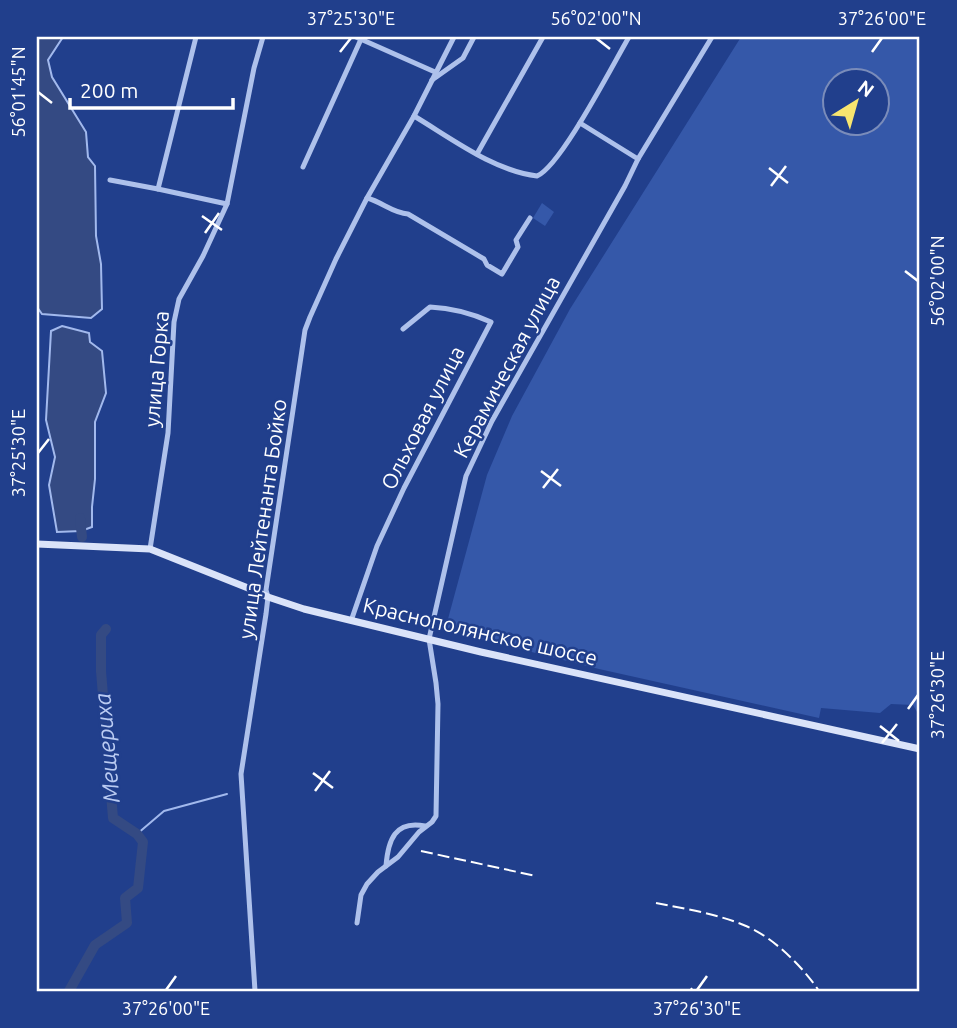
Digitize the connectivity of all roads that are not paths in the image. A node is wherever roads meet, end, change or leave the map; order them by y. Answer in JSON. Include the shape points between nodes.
{"nodes":[{"id":1,"x":196,"y":37,"type":"edge"},
{"id":2,"x":263,"y":37,"type":"edge"},
{"id":3,"x":360,"y":37,"type":"edge"},
{"id":4,"x":454,"y":37,"type":"edge"},
{"id":5,"x":474,"y":37,"type":"edge"},
{"id":6,"x":543,"y":37,"type":"edge"},
{"id":7,"x":629,"y":37,"type":"edge"},
{"id":8,"x":712,"y":37,"type":"edge"},
{"id":9,"x":435,"y":72,"type":"junction"},
{"id":10,"x":432,"y":80,"type":"junction"},
{"id":11,"x":414,"y":116,"type":"junction"},
{"id":12,"x":580,"y":123,"type":"junction"},
{"id":13,"x":477,"y":154,"type":"junction"},
{"id":14,"x":638,"y":159,"type":"junction"},
{"id":15,"x":303,"y":167,"type":"dead end"},
{"id":16,"x":110,"y":180,"type":"dead end"},
{"id":17,"x":159,"y":189,"type":"junction"},
{"id":18,"x":368,"y":198,"type":"junction"},
{"id":19,"x":227,"y":204,"type":"junction"},
{"id":20,"x":530,"y":218,"type":"dead end"},
{"id":21,"x":403,"y":329,"type":"dead end"},
{"id":22,"x":37,"y":544,"type":"edge"},
{"id":23,"x":150,"y":549,"type":"junction"},
{"id":24,"x":268,"y":597,"type":"junction"},
{"id":25,"x":351,"y":621,"type":"junction"},
{"id":26,"x":429,"y":639,"type":"junction"},
{"id":27,"x":920,"y":749,"type":"edge"},
{"id":28,"x":425,"y":826,"type":"junction"},
{"id":29,"x":386,"y":866,"type":"junction"},
{"id":30,"x":357,"y":923,"type":"dead end"},
{"id":31,"x":255,"y":991,"type":"edge"}],
"edges":[{"from":1,"to":17,"type":"street"},
{"from":2,"to":19,"type":"street","name":"улица Горка"},
{"from":3,"to":9,"type":"street"},
{"from":3,"to":15,"type":"street"},
{"from":4,"to":9,"type":"street","name":"улица Лейтенанта Бойко"},
{"from":5,"to":10,"type":"street","via":[[463,58]]},
{"from":6,"to":13,"type":"street"},
{"from":7,"to":12,"type":"street"},
{"from":8,"to":14,"type":"street","name":"Керамическая улица"},
{"from":9,"to":10,"type":"street","name":"улица Лейтенанта Бойко"},
{"from":10,"to":11,"type":"street","name":"улица Лейтенанта Бойко"},
{"from":11,"to":13,"type":"street"},
{"from":11,"to":18,"type":"street","name":"улица Лейтенанта Бойко"},
{"from":12,"to":13,"type":"street","via":[[548,169],[537,176]]},
{"from":12,"to":14,"type":"street"},
{"from":14,"to":26,"type":"street","name":"Керамическая улица","via":[[466,476]]},
{"from":16,"to":17,"type":"street"},
{"from":17,"to":19,"type":"street"},
{"from":18,"to":20,"type":"street","via":[[398,214],[408,214],[502,274]]},
{"from":18,"to":24,"type":"street","name":"улица Лейтенанта Бойко","via":[[305,330]]},
{"from":19,"to":23,"type":"street","name":"улица Горка","via":[[179,299],[168,433]]},
{"from":21,"to":25,"type":"street","name":"Ольховая улица","via":[[430,307],[491,322],[404,488],[377,546]]},
{"from":22,"to":23,"type":"main road","name":"Краснополянское шоссе"},
{"from":23,"to":24,"type":"main road","name":"Краснополянское шоссе"},
{"from":24,"to":25,"type":"main road","name":"Краснополянское шоссе"},
{"from":24,"to":31,"type":"street","name":"улица Лейтенанта Бойко","via":[[241,774]]},
{"from":25,"to":26,"type":"main road","name":"Краснополянское шоссе"},
{"from":26,"to":27,"type":"main road","name":"Краснополянское шоссе"},
{"from":26,"to":28,"type":"street","name":"Керамическая улица","via":[[438,704],[437,812]]},
{"from":28,"to":29,"type":"street","name":"Керамическая улица"},
{"from":28,"to":29,"type":"street","via":[[400,828],[388,848]]},
{"from":29,"to":30,"type":"street","name":"Керамическая улица","via":[[362,892]]}]}
